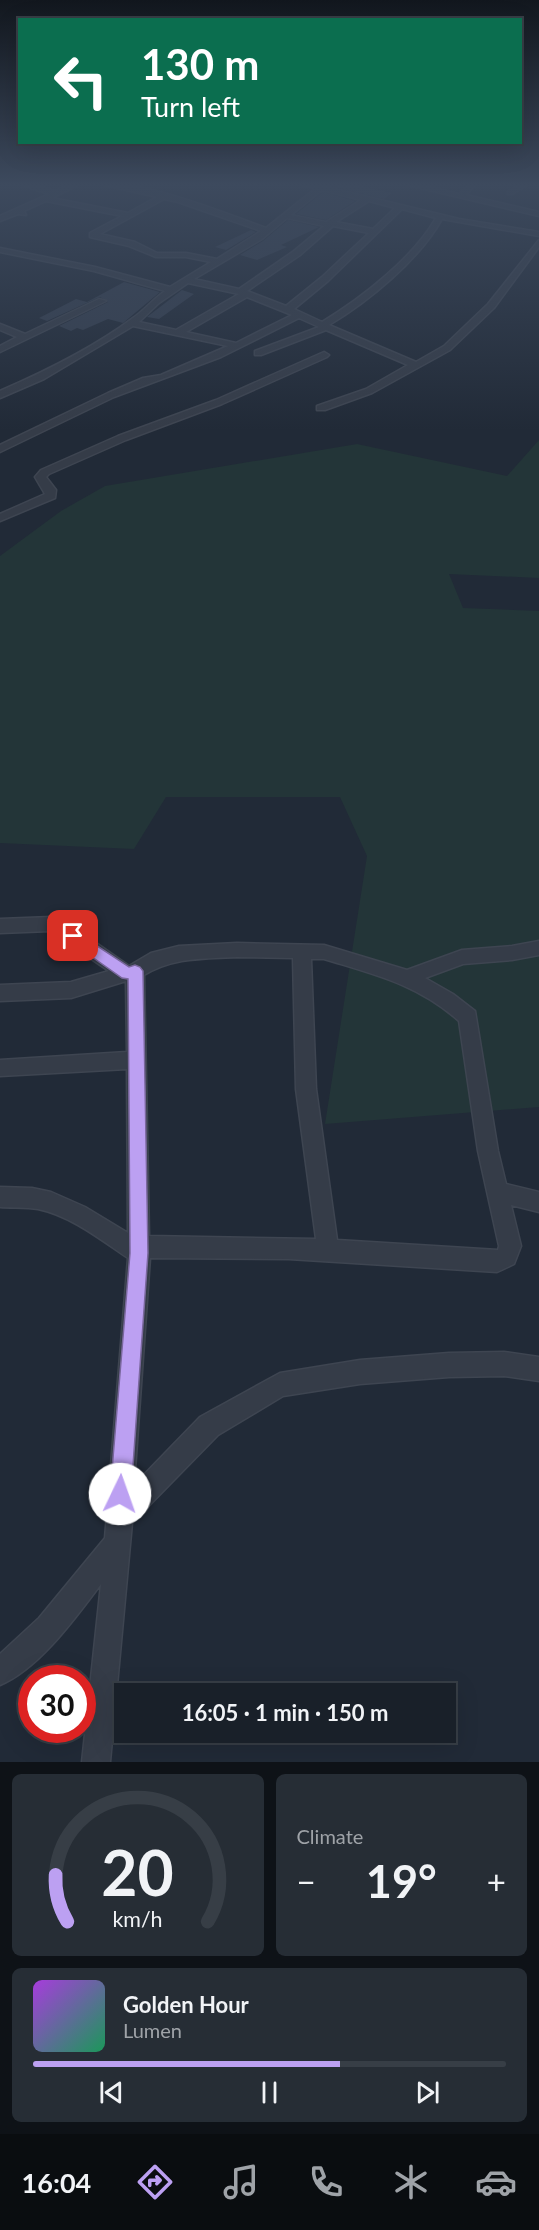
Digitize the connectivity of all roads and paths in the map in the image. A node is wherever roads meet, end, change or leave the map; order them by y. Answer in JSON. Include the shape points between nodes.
{"nodes":[{"id":1,"x":76,"y":265,"type":"edge"},
{"id":2,"x":210,"y":265,"type":"edge"},
{"id":3,"x":281,"y":265,"type":"edge"},
{"id":4,"x":340,"y":265,"type":"edge"},
{"id":5,"x":398,"y":265,"type":"edge"},
{"id":6,"x":522,"y":265,"type":"edge"},
{"id":7,"x":186,"y":280,"type":"junction"},
{"id":8,"x":171,"y":290,"type":"junction"},
{"id":9,"x":243,"y":293,"type":"junction"},
{"id":10,"x":102,"y":301,"type":"dead end"},
{"id":11,"x":286,"y":310,"type":"junction"},
{"id":12,"x":297,"y":316,"type":"junction"},
{"id":13,"x":132,"y":323,"type":"junction"},
{"id":14,"x":325,"y":326,"type":"junction"},
{"id":15,"x":0,"y":327,"type":"edge"},
{"id":16,"x":177,"y":333,"type":"junction"},
{"id":17,"x":24,"y":337,"type":"junction"},
{"id":18,"x":235,"y":345,"type":"junction"},
{"id":19,"x":0,"y":349,"type":"edge"},
{"id":20,"x":258,"y":353,"type":"dead end"},
{"id":21,"x":324,"y":355,"type":"dead end"},
{"id":22,"x":416,"y":366,"type":"junction"},
{"id":23,"x":0,"y":395,"type":"edge"},
{"id":24,"x":321,"y":408,"type":"dead end"},
{"id":25,"x":0,"y":449,"type":"edge"},
{"id":26,"x":0,"y":518,"type":"edge"},
{"id":27,"x":0,"y":926,"type":"edge"},
{"id":28,"x":539,"y":948,"type":"edge"},
{"id":29,"x":302,"y":952,"type":"junction"},
{"id":30,"x":131,"y":972,"type":"junction"},
{"id":31,"x":407,"y":977,"type":"junction"},
{"id":32,"x":0,"y":993,"type":"edge"},
{"id":33,"x":135,"y":1060,"type":"junction"},
{"id":34,"x":0,"y":1068,"type":"edge"},
{"id":35,"x":497,"y":1192,"type":"junction"},
{"id":36,"x":0,"y":1197,"type":"edge"},
{"id":37,"x":539,"y":1202,"type":"edge"},
{"id":38,"x":139,"y":1250,"type":"junction"},
{"id":39,"x":328,"y":1251,"type":"junction"},
{"id":40,"x":539,"y":1369,"type":"edge"},
{"id":41,"x":118,"y":1530,"type":"junction"},
{"id":42,"x":0,"y":1671,"type":"edge"},
{"id":43,"x":96,"y":1762,"type":"edge"}],
"edges":[{"from":1,"to":8,"type":"street"},
{"from":2,"to":7,"type":"street"},
{"from":3,"to":9,"type":"street"},
{"from":4,"to":11,"type":"street"},
{"from":5,"to":14,"type":"street","via":[[364,298]]},
{"from":6,"to":22,"type":"street","via":[[491,306],[447,348]]},
{"from":7,"to":8,"type":"street"},
{"from":7,"to":9,"type":"street"},
{"from":8,"to":13,"type":"street"},
{"from":9,"to":11,"type":"street"},
{"from":9,"to":16,"type":"street"},
{"from":10,"to":17,"type":"street"},
{"from":11,"to":12,"type":"street"},
{"from":12,"to":14,"type":"street"},
{"from":12,"to":18,"type":"street"},
{"from":13,"to":16,"type":"street"},
{"from":13,"to":23,"type":"street","via":[[91,350]]},
{"from":14,"to":20,"type":"street"},
{"from":14,"to":22,"type":"street"},
{"from":15,"to":17,"type":"street"},
{"from":16,"to":18,"type":"street"},
{"from":17,"to":19,"type":"street"},
{"from":18,"to":25,"type":"street","via":[[201,363],[111,395]]},
{"from":21,"to":26,"type":"street","via":[[45,472],[40,477],[51,496]]},
{"from":22,"to":24,"type":"street","via":[[362,394]]},
{"from":27,"to":30,"type":"street","via":[[52,924]]},
{"from":28,"to":31,"type":"street","via":[[462,957]]},
{"from":29,"to":30,"type":"street","via":[[179,952]]},
{"from":29,"to":31,"type":"street","via":[[334,954]]},
{"from":29,"to":39,"type":"street","via":[[306,1089]]},
{"from":30,"to":32,"type":"street","via":[[70,990]]},
{"from":30,"to":33,"type":"street"},
{"from":31,"to":35,"type":"street","via":[[447,999],[468,1017]]},
{"from":33,"to":34,"type":"street"},
{"from":33,"to":38,"type":"street"},
{"from":35,"to":37,"type":"street"},
{"from":35,"to":39,"type":"street","via":[[510,1246],[508,1256],[497,1262]]},
{"from":36,"to":38,"type":"street","via":[[38,1199],[62,1208]]},
{"from":38,"to":39,"type":"street"},
{"from":38,"to":41,"type":"street"},
{"from":40,"to":41,"type":"street","via":[[504,1364],[449,1365],[360,1372],[280,1385],[209,1426]]},
{"from":41,"to":42,"type":"street","via":[[78,1593],[18,1658]]},
{"from":41,"to":43,"type":"street"}]}
